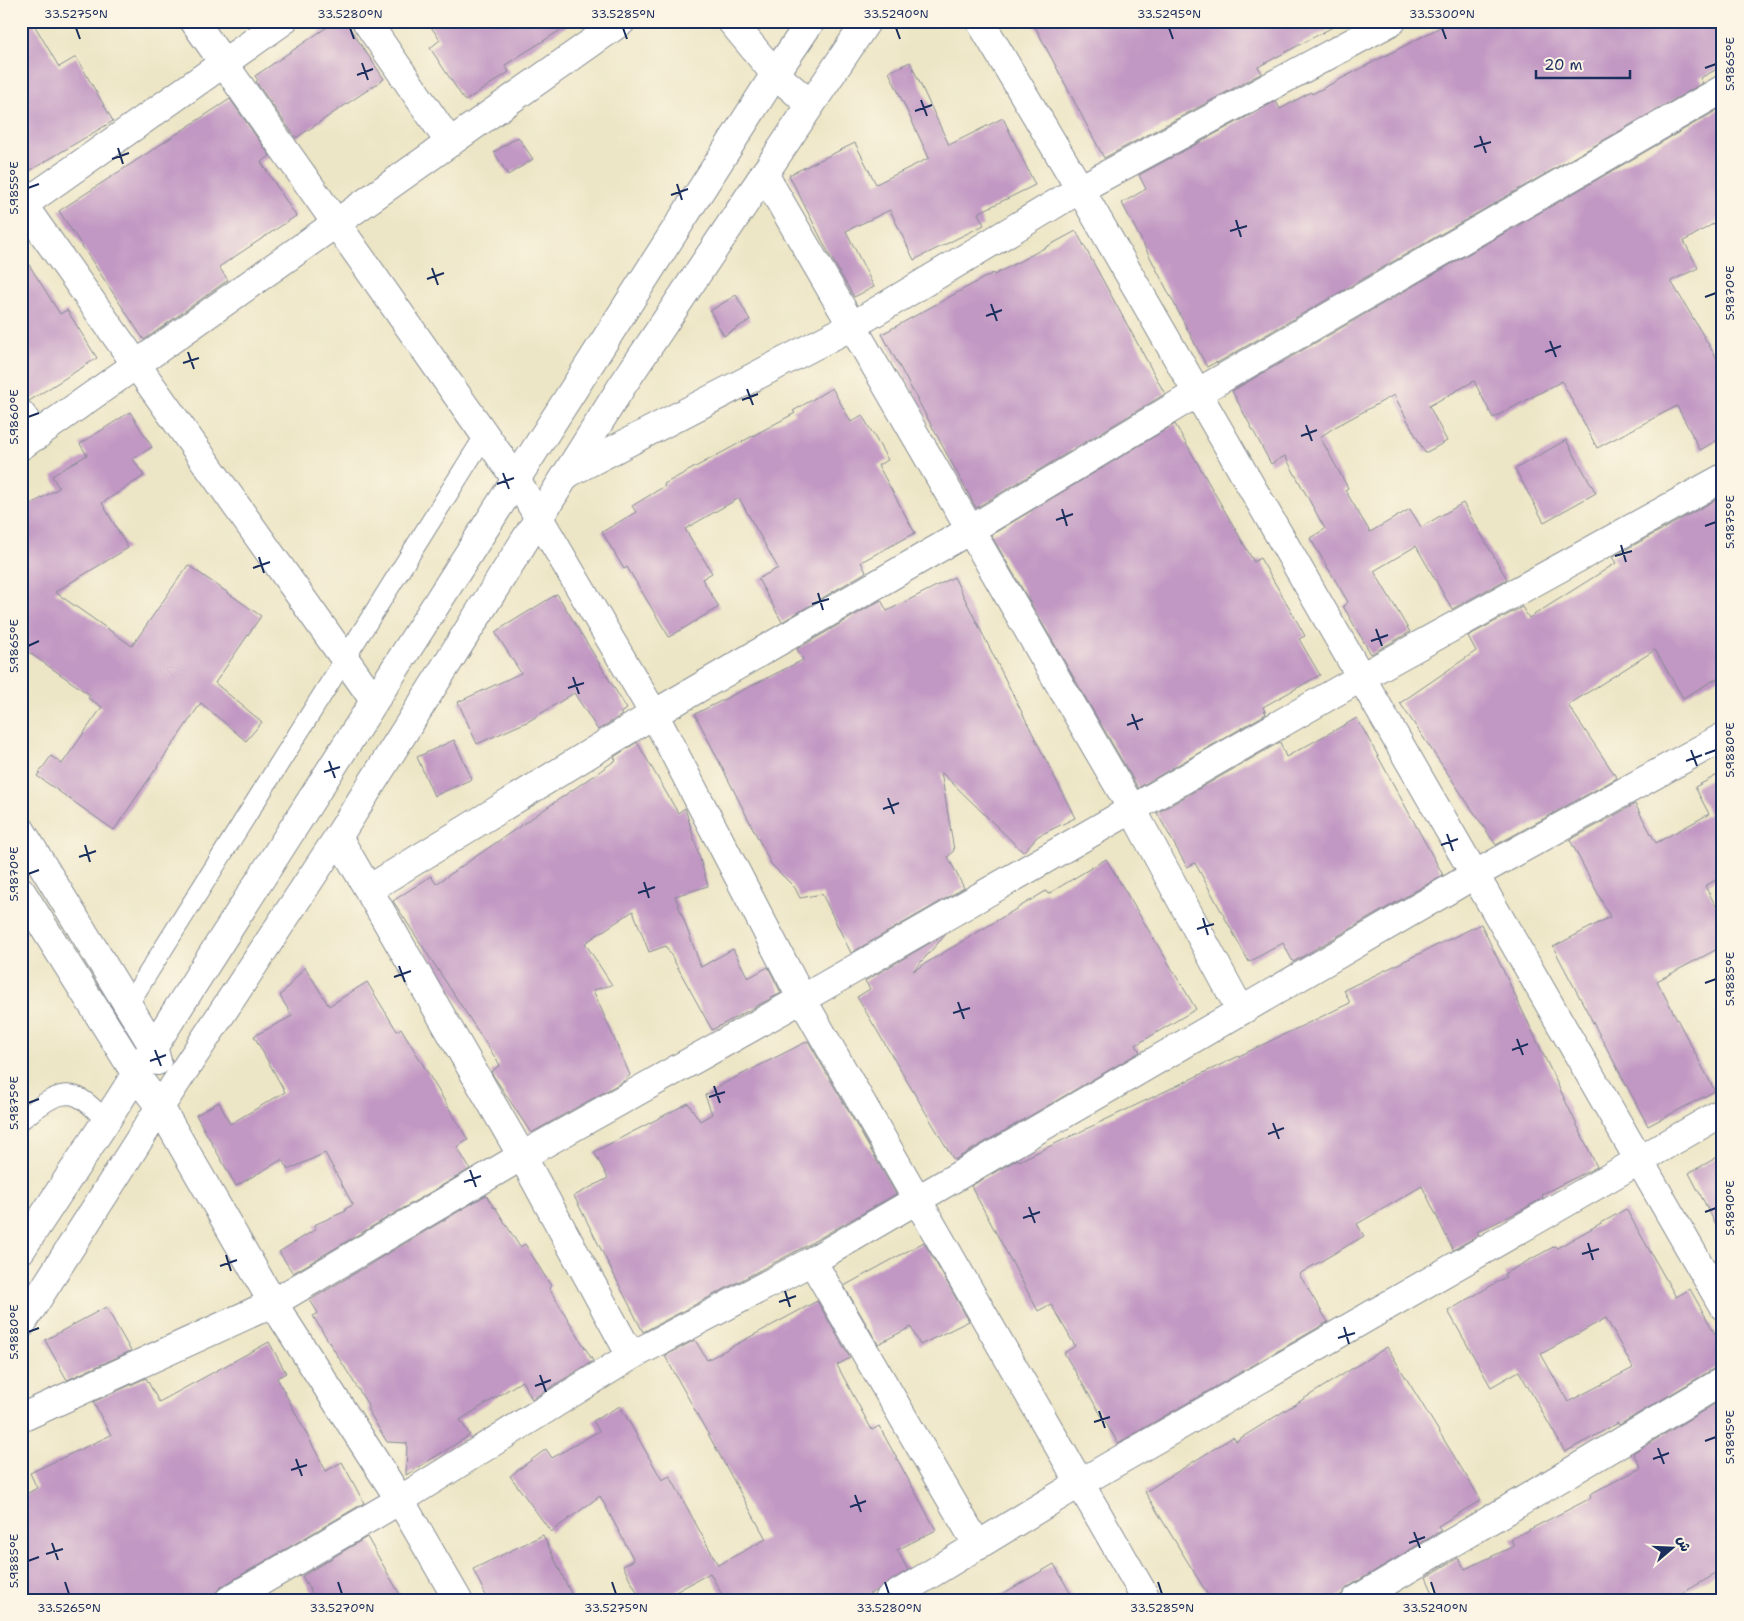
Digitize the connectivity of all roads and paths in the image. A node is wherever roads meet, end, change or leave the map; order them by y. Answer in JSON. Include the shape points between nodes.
{"nodes":[{"id":1,"x":194,"y":21,"type":"edge"},
{"id":2,"x":283,"y":21,"type":"edge"},
{"id":3,"x":366,"y":21,"type":"edge"},
{"id":4,"x":622,"y":21,"type":"edge"},
{"id":5,"x":731,"y":21,"type":"edge"},
{"id":6,"x":811,"y":21,"type":"edge"},
{"id":7,"x":867,"y":21,"type":"edge"},
{"id":8,"x":980,"y":21,"type":"edge"},
{"id":9,"x":1392,"y":21,"type":"edge"},
{"id":10,"x":223,"y":63,"type":"junction"},
{"id":11,"x":775,"y":74,"type":"junction"},
{"id":12,"x":1723,"y":89,"type":"edge"},
{"id":13,"x":810,"y":104,"type":"junction"},
{"id":14,"x":450,"y":143,"type":"junction"},
{"id":15,"x":764,"y":174,"type":"junction"},
{"id":16,"x":1080,"y":190,"type":"junction"},
{"id":17,"x":22,"y":204,"type":"edge"},
{"id":18,"x":336,"y":224,"type":"junction"},
{"id":19,"x":852,"y":326,"type":"junction"},
{"id":20,"x":137,"y":366,"type":"junction"},
{"id":21,"x":1197,"y":393,"type":"junction"},
{"id":22,"x":26,"y":432,"type":"edge"},
{"id":23,"x":485,"y":435,"type":"junction"},
{"id":24,"x":567,"y":474,"type":"junction"},
{"id":25,"x":1723,"y":478,"type":"edge"},
{"id":26,"x":516,"y":479,"type":"junction"},
{"id":27,"x":539,"y":518,"type":"junction"},
{"id":28,"x":970,"y":530,"type":"junction"},
{"id":29,"x":345,"y":659,"type":"junction"},
{"id":30,"x":1360,"y":678,"type":"junction"},
{"id":31,"x":374,"y":700,"type":"junction"},
{"id":32,"x":654,"y":714,"type":"junction"},
{"id":33,"x":1723,"y":737,"type":"edge"},
{"id":34,"x":1132,"y":809,"type":"junction"},
{"id":35,"x":21,"y":830,"type":"edge"},
{"id":36,"x":338,"y":837,"type":"junction"},
{"id":37,"x":1474,"y":876,"type":"junction"},
{"id":38,"x":369,"y":889,"type":"junction"},
{"id":39,"x":21,"y":891,"type":"edge"},
{"id":40,"x":802,"y":999,"type":"junction"},
{"id":41,"x":128,"y":1005,"type":"junction"},
{"id":42,"x":1241,"y":1011,"type":"junction"},
{"id":43,"x":153,"y":1046,"type":"junction"},
{"id":44,"x":136,"y":1074,"type":"junction"},
{"id":45,"x":160,"y":1107,"type":"junction"},
{"id":46,"x":1723,"y":1112,"type":"edge"},
{"id":47,"x":21,"y":1120,"type":"edge"},
{"id":48,"x":106,"y":1121,"type":"junction"},
{"id":49,"x":522,"y":1156,"type":"junction"},
{"id":50,"x":1639,"y":1161,"type":"junction"},
{"id":51,"x":917,"y":1200,"type":"junction"},
{"id":52,"x":21,"y":1250,"type":"edge"},
{"id":53,"x":812,"y":1260,"type":"junction"},
{"id":54,"x":273,"y":1303,"type":"junction"},
{"id":55,"x":1723,"y":1306,"type":"edge"},
{"id":56,"x":21,"y":1325,"type":"edge"},
{"id":57,"x":631,"y":1356,"type":"junction"},
{"id":58,"x":1723,"y":1382,"type":"edge"},
{"id":59,"x":21,"y":1418,"type":"edge"},
{"id":60,"x":1080,"y":1483,"type":"junction"},
{"id":61,"x":400,"y":1500,"type":"junction"},
{"id":62,"x":978,"y":1546,"type":"junction"},
{"id":63,"x":228,"y":1600,"type":"edge"},
{"id":64,"x":458,"y":1600,"type":"edge"},
{"id":65,"x":888,"y":1600,"type":"edge"},
{"id":66,"x":1147,"y":1600,"type":"edge"},
{"id":67,"x":1356,"y":1600,"type":"edge"}],
"edges":[{"from":1,"to":10,"type":"street"},
{"from":2,"to":10,"type":"street"},
{"from":3,"to":14,"type":"street"},
{"from":4,"to":14,"type":"street"},
{"from":5,"to":11,"type":"street"},
{"from":6,"to":11,"type":"street"},
{"from":7,"to":13,"type":"street"},
{"from":8,"to":16,"type":"street"},
{"from":9,"to":16,"type":"street"},
{"from":10,"to":17,"type":"street"},
{"from":10,"to":18,"type":"street"},
{"from":11,"to":13,"type":"street"},
{"from":11,"to":26,"type":"street"},
{"from":12,"to":21,"type":"street"},
{"from":13,"to":15,"type":"street"},
{"from":14,"to":18,"type":"street"},
{"from":15,"to":19,"type":"street"},
{"from":15,"to":24,"type":"street"},
{"from":16,"to":19,"type":"street"},
{"from":16,"to":21,"type":"street"},
{"from":17,"to":20,"type":"street"},
{"from":18,"to":20,"type":"street"},
{"from":18,"to":23,"type":"street"},
{"from":19,"to":24,"type":"street"},
{"from":19,"to":28,"type":"street"},
{"from":20,"to":22,"type":"street"},
{"from":20,"to":29,"type":"street"},
{"from":21,"to":28,"type":"street"},
{"from":21,"to":30,"type":"street"},
{"from":23,"to":26,"type":"street"},
{"from":23,"to":29,"type":"lane"},
{"from":24,"to":27,"type":"street"},
{"from":25,"to":30,"type":"street"},
{"from":26,"to":27,"type":"street"},
{"from":26,"to":31,"type":"street"},
{"from":27,"to":32,"type":"street"},
{"from":27,"to":36,"type":"street"},
{"from":28,"to":32,"type":"street"},
{"from":28,"to":34,"type":"street"},
{"from":29,"to":31,"type":"street"},
{"from":29,"to":41,"type":"lane"},
{"from":30,"to":34,"type":"street"},
{"from":30,"to":37,"type":"street"},
{"from":31,"to":43,"type":"street"},
{"from":32,"to":38,"type":"street"},
{"from":32,"to":40,"type":"street"},
{"from":33,"to":37,"type":"street"},
{"from":34,"to":40,"type":"street"},
{"from":34,"to":42,"type":"street"},
{"from":35,"to":41,"type":"street"},
{"from":36,"to":38,"type":"street"},
{"from":36,"to":45,"type":"street"},
{"from":37,"to":42,"type":"street"},
{"from":37,"to":50,"type":"street"},
{"from":38,"to":49,"type":"street"},
{"from":39,"to":44,"type":"street"},
{"from":40,"to":49,"type":"street"},
{"from":40,"to":51,"type":"street"},
{"from":41,"to":43,"type":"street"},
{"from":42,"to":51,"type":"street"},
{"from":43,"to":44,"type":"street"},
{"from":43,"to":45,"type":"street","via":[[159,1076]]},
{"from":44,"to":45,"type":"street"},
{"from":44,"to":48,"type":"street"},
{"from":45,"to":54,"type":"street"},
{"from":45,"to":56,"type":"street"},
{"from":46,"to":50,"type":"street"},
{"from":47,"to":48,"type":"lane","via":[[57,1096],[68,1095],[83,1100]]},
{"from":48,"to":52,"type":"street"},
{"from":49,"to":54,"type":"street"},
{"from":49,"to":57,"type":"street"},
{"from":50,"to":55,"type":"street"},
{"from":50,"to":60,"type":"street"},
{"from":51,"to":53,"type":"street"},
{"from":51,"to":60,"type":"street"},
{"from":53,"to":57,"type":"street"},
{"from":53,"to":62,"type":"street"},
{"from":54,"to":59,"type":"street"},
{"from":54,"to":61,"type":"street"},
{"from":57,"to":61,"type":"street"},
{"from":58,"to":67,"type":"street"},
{"from":60,"to":62,"type":"street"},
{"from":60,"to":66,"type":"street"},
{"from":61,"to":63,"type":"street"},
{"from":61,"to":64,"type":"street"},
{"from":62,"to":65,"type":"street"}]}
